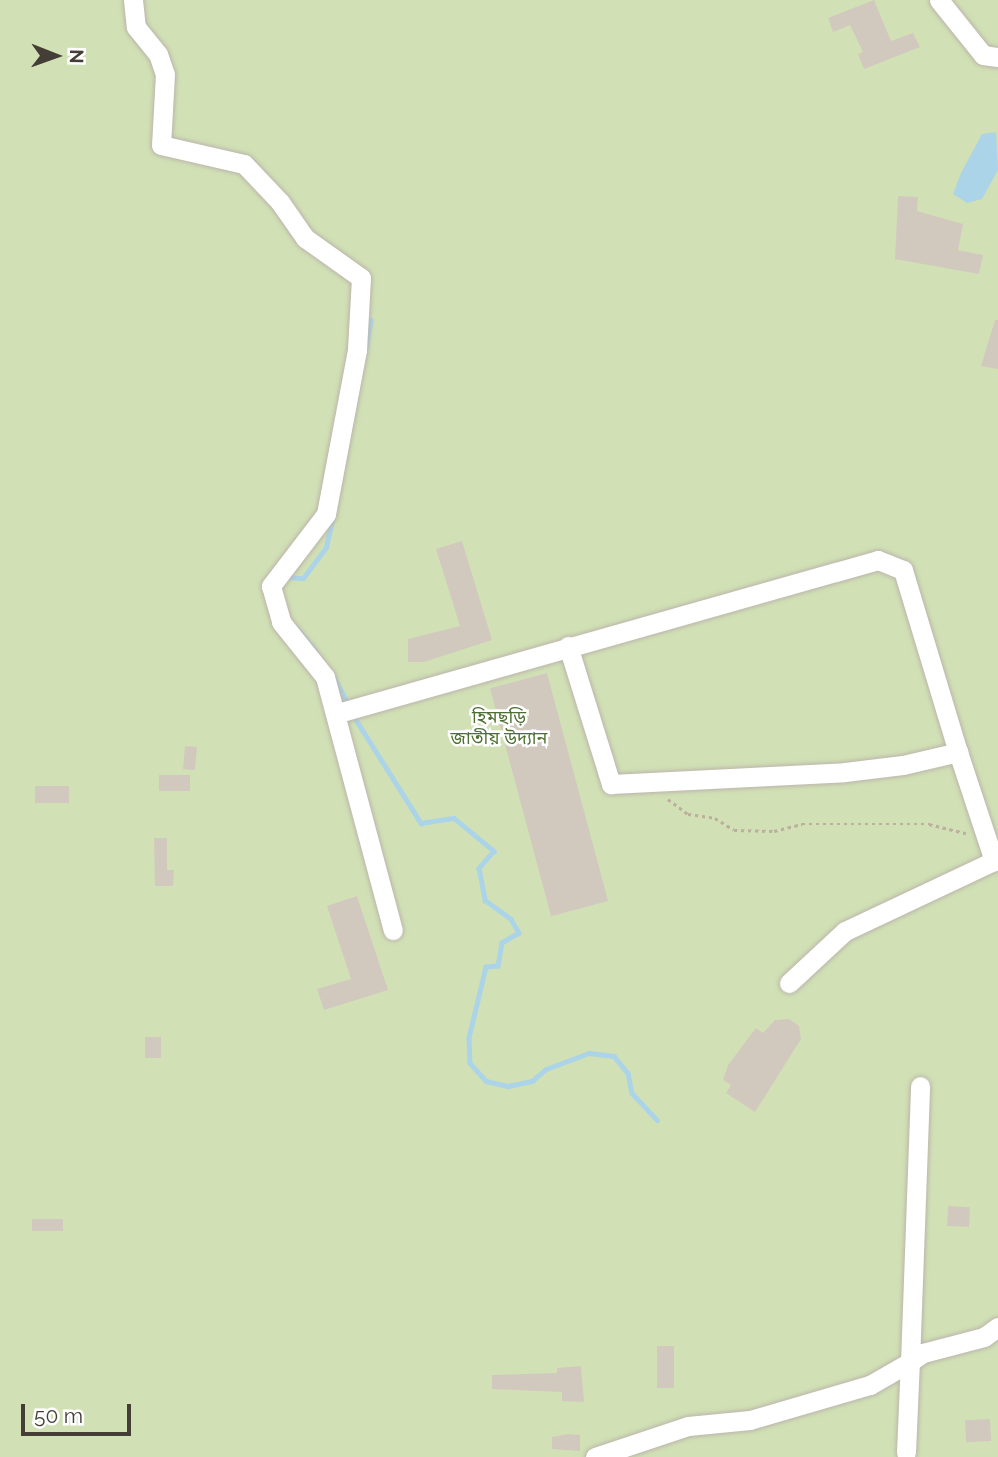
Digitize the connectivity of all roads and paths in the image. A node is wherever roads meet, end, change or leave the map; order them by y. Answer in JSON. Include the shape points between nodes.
{"nodes":[{"id":1,"x":133,"y":0,"type":"edge"},
{"id":2,"x":939,"y":0,"type":"edge"},
{"id":3,"x":998,"y":57,"type":"edge"},
{"id":4,"x":568,"y":646,"type":"junction"},
{"id":5,"x":338,"y":713,"type":"junction"},
{"id":6,"x":958,"y":752,"type":"junction"},
{"id":7,"x":666,"y":798,"type":"dead end"},
{"id":8,"x":986,"y":837,"type":"junction"},
{"id":9,"x":996,"y":860,"type":"edge"},
{"id":10,"x":393,"y":930,"type":"dead end"},
{"id":11,"x":789,"y":983,"type":"dead end"},
{"id":12,"x":920,"y":1086,"type":"dead end"},
{"id":13,"x":998,"y":1327,"type":"edge"},
{"id":14,"x":909,"y":1362,"type":"junction"},
{"id":15,"x":906,"y":1452,"type":"dead end"},
{"id":16,"x":595,"y":1457,"type":"edge"}],
"edges":[{"from":1,"to":5,"type":"street","via":[[135,27],[158,54],[165,74],[161,145],[244,164],[280,202],[305,238],[361,278],[357,350],[326,514],[271,586],[281,622],[326,677]]},
{"from":2,"to":3,"type":"street","via":[[983,55]]},
{"from":4,"to":5,"type":"street"},
{"from":4,"to":6,"type":"street","via":[[611,784],[845,772]]},
{"from":4,"to":6,"type":"street","via":[[878,561],[903,570]]},
{"from":5,"to":10,"type":"street","via":[[337,727]]},
{"from":6,"to":8,"type":"street"},
{"from":7,"to":8,"type":"path","via":[[688,814],[715,818],[734,830],[774,831],[802,824],[929,824]]},
{"from":8,"to":9,"type":"street"},
{"from":9,"to":11,"type":"street","via":[[845,931]]},
{"from":12,"to":14,"type":"street"},
{"from":13,"to":14,"type":"street","via":[[984,1337],[923,1353]]},
{"from":14,"to":15,"type":"street"},
{"from":14,"to":16,"type":"street","via":[[870,1385],[750,1420],[688,1426]]}]}
